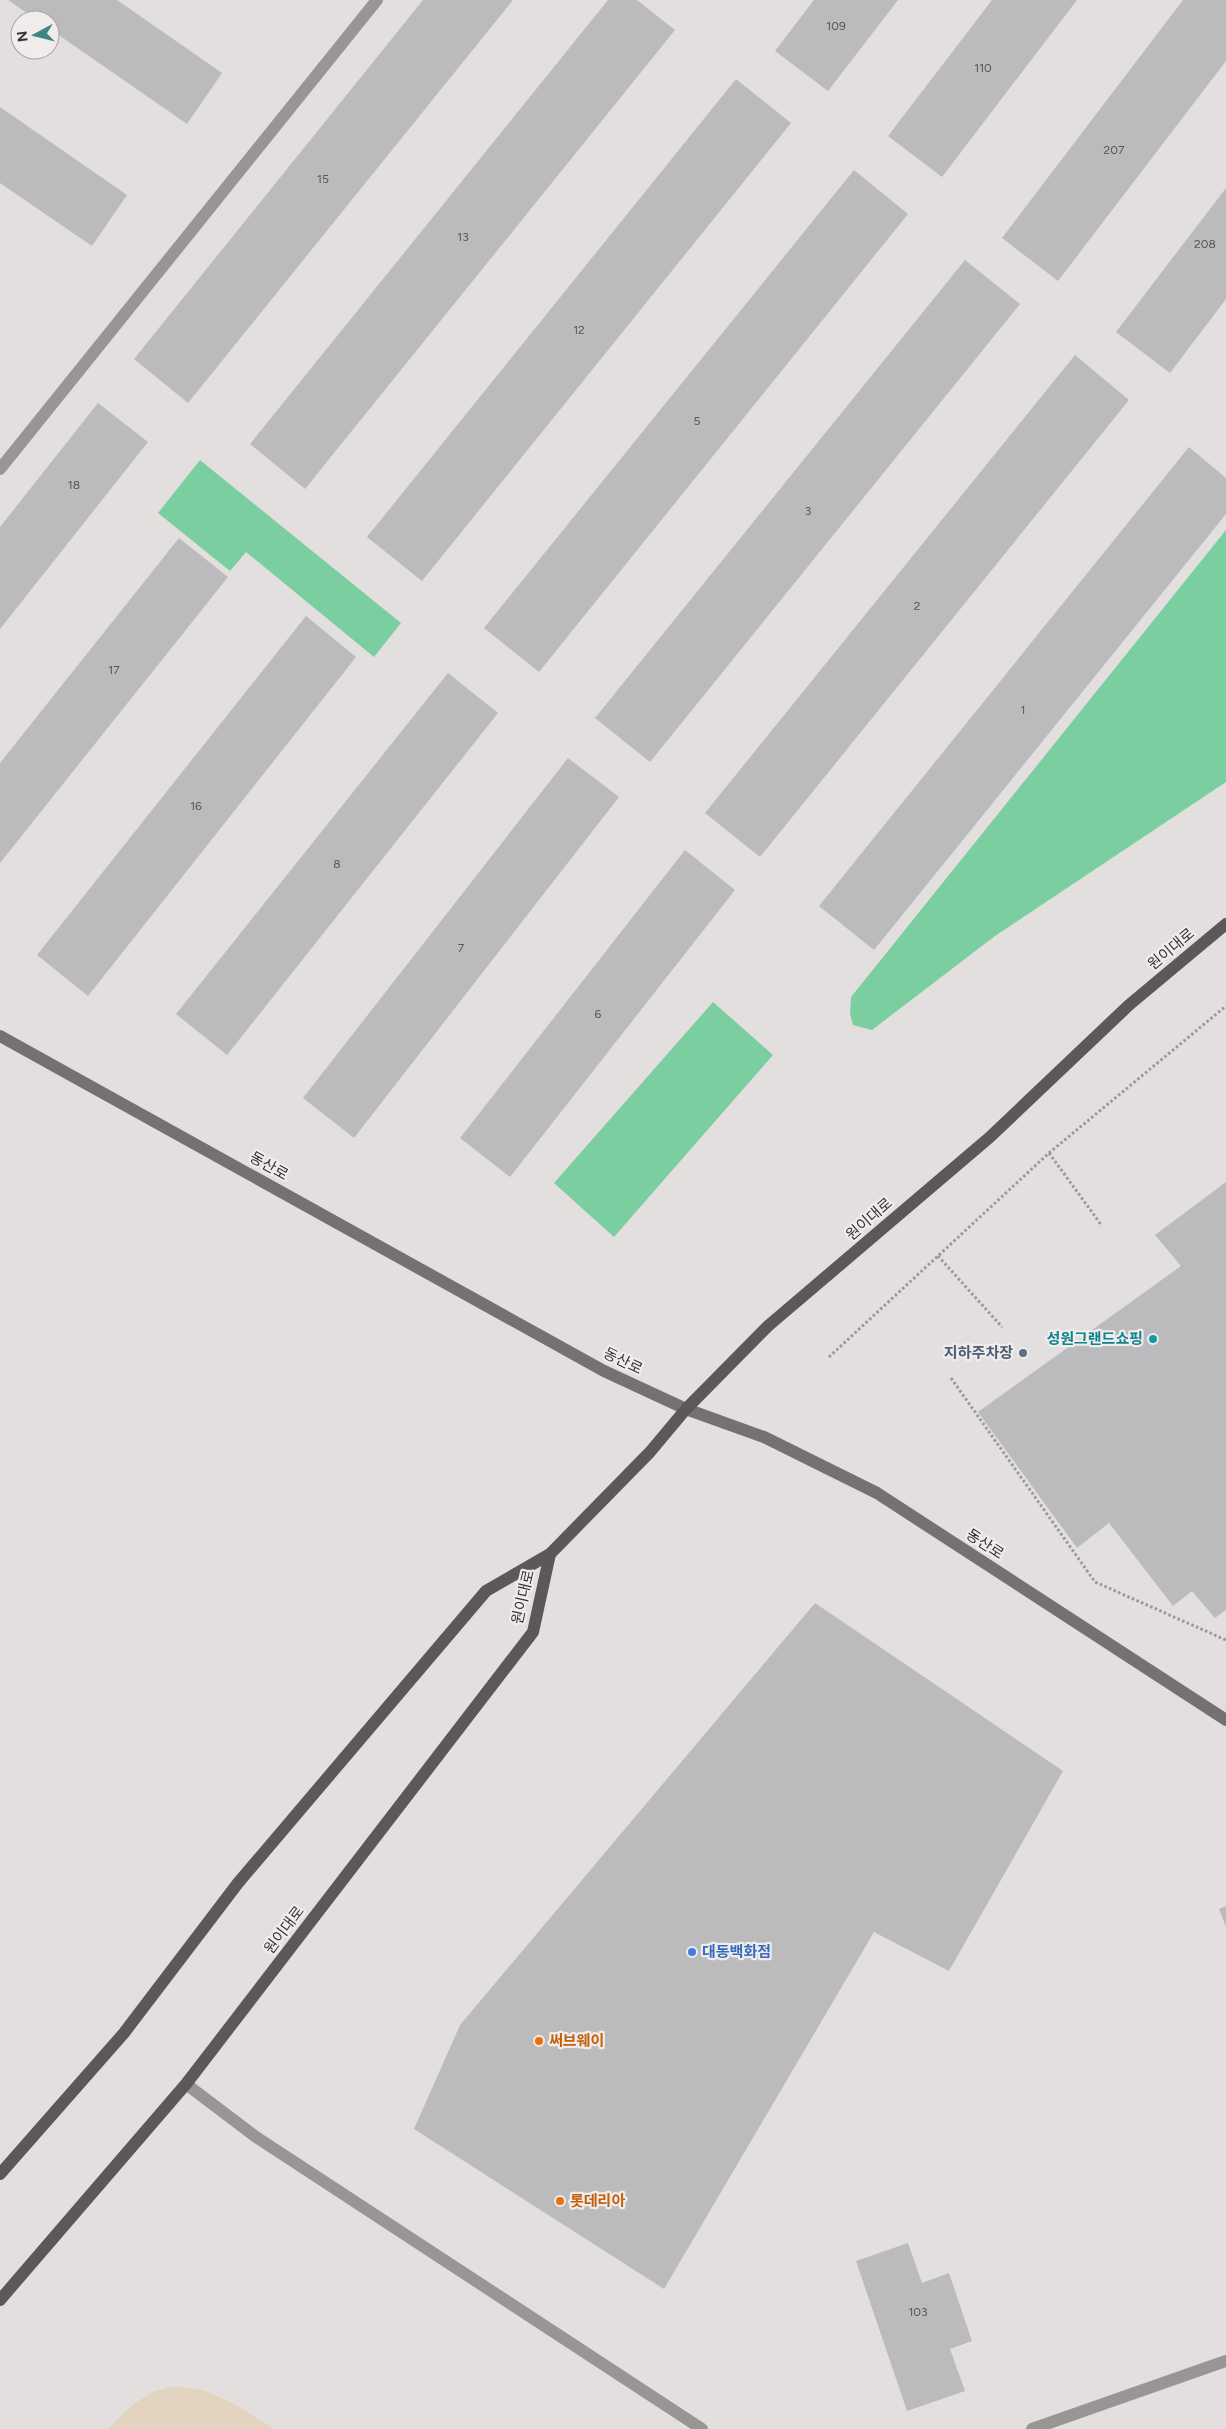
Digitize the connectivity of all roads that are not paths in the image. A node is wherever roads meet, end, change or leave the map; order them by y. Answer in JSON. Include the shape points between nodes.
{"nodes":[{"id":1,"x":377,"y":0,"type":"edge"},
{"id":2,"x":0,"y":469,"type":"edge"},
{"id":3,"x":1226,"y":924,"type":"edge"},
{"id":4,"x":0,"y":1036,"type":"edge"},
{"id":5,"x":686,"y":1409,"type":"junction"},
{"id":6,"x":550,"y":1554,"type":"junction"},
{"id":7,"x":1226,"y":1720,"type":"edge"},
{"id":8,"x":186,"y":2084,"type":"junction"},
{"id":9,"x":0,"y":2174,"type":"edge"},
{"id":10,"x":0,"y":2300,"type":"edge"},
{"id":11,"x":1226,"y":2361,"type":"edge"},
{"id":12,"x":702,"y":2429,"type":"edge"},
{"id":13,"x":1032,"y":2429,"type":"edge"}],
"edges":[{"from":1,"to":2,"type":"street"},
{"from":3,"to":5,"type":"main road","name":"원이대로","via":[[1129,1005],[990,1137],[768,1326]]},
{"from":4,"to":5,"type":"main road","name":"동산로","via":[[604,1371]]},
{"from":5,"to":6,"type":"main road","name":"원이대로","via":[[650,1452]]},
{"from":5,"to":7,"type":"main road","name":"동산로","via":[[764,1437],[877,1493]]},
{"from":6,"to":8,"type":"main road","name":"원이대로","via":[[533,1632]]},
{"from":6,"to":9,"type":"main road","name":"원이대로","via":[[486,1591],[238,1883],[124,2033]]},
{"from":8,"to":10,"type":"main road","name":"원이대로"},
{"from":8,"to":12,"type":"street","via":[[256,2137]]},
{"from":11,"to":13,"type":"street"}]}
